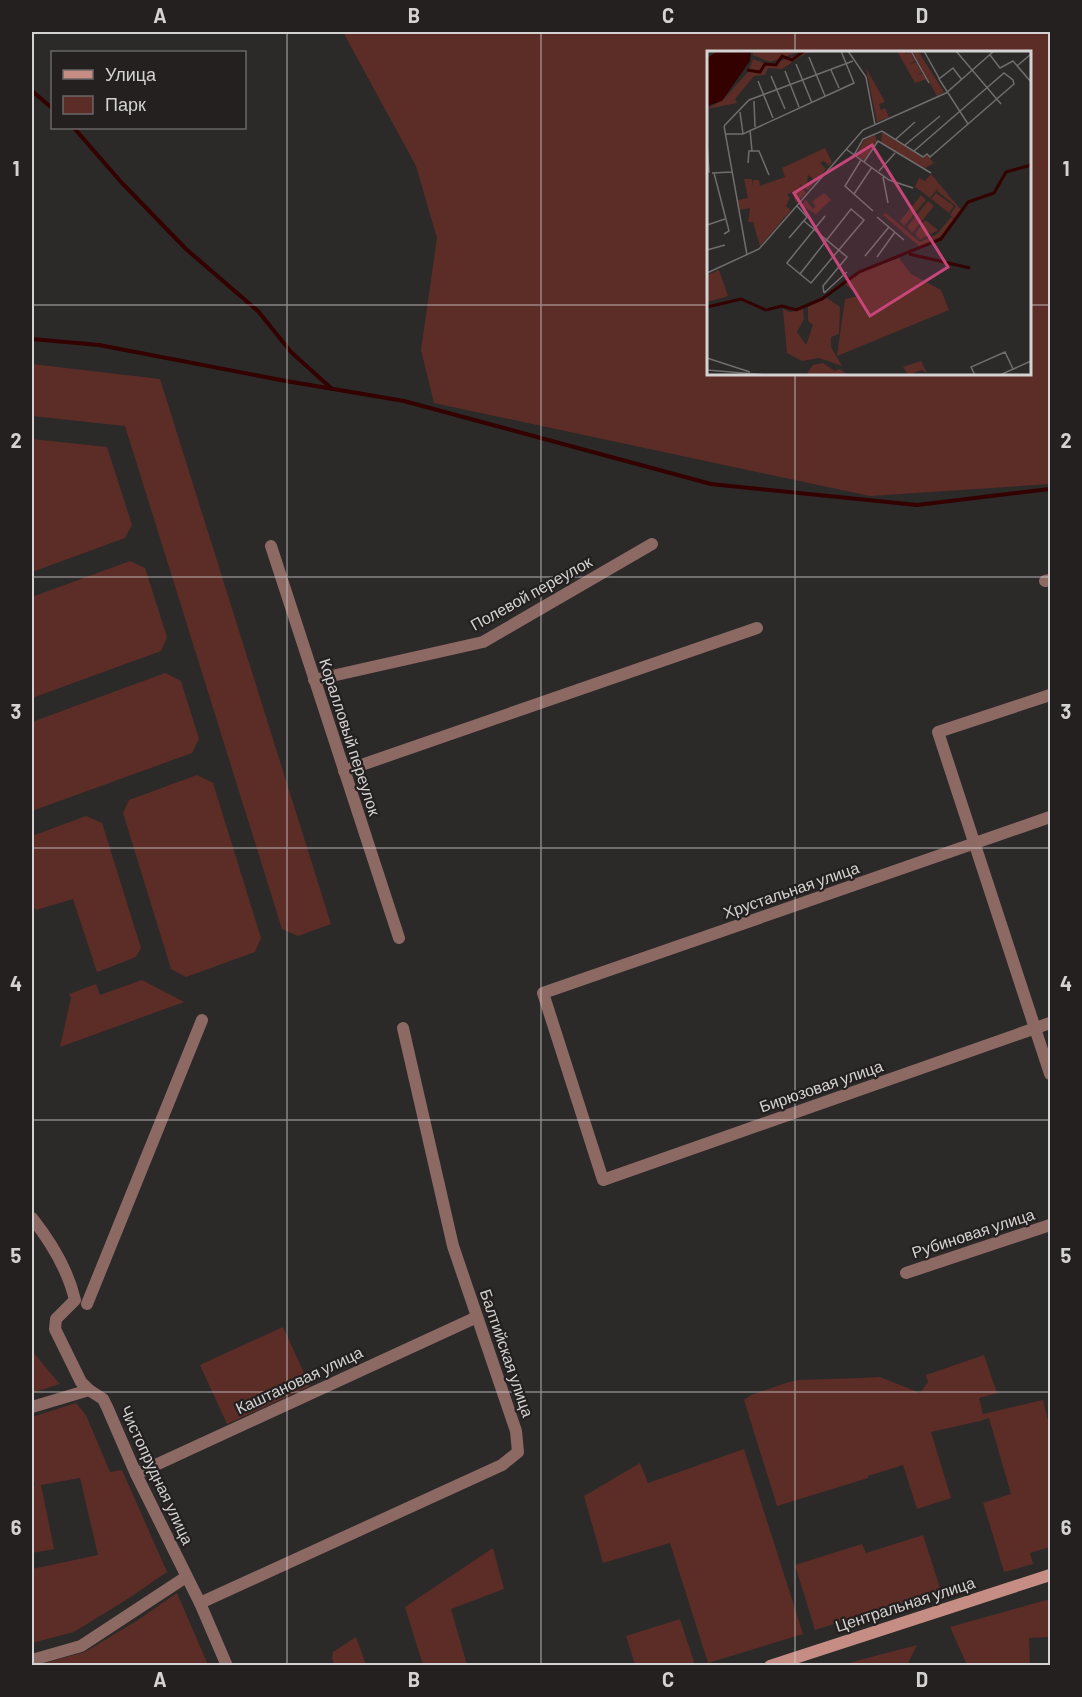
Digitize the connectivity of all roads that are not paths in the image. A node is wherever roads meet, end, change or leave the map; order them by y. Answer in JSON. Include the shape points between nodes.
{"nodes":[{"id":1,"x":652,"y":544,"type":"dead end"},
{"id":2,"x":271,"y":546,"type":"dead end"},
{"id":3,"x":757,"y":628,"type":"dead end"},
{"id":4,"x":314,"y":680,"type":"junction"},
{"id":5,"x":1050,"y":695,"type":"edge"},
{"id":6,"x":344,"y":771,"type":"junction"},
{"id":7,"x":1050,"y":817,"type":"edge"},
{"id":8,"x":975,"y":843,"type":"junction"},
{"id":9,"x":399,"y":938,"type":"dead end"},
{"id":10,"x":202,"y":1020,"type":"dead end"},
{"id":11,"x":1050,"y":1023,"type":"edge"},
{"id":12,"x":403,"y":1028,"type":"dead end"},
{"id":13,"x":1035,"y":1028,"type":"junction"},
{"id":14,"x":1050,"y":1074,"type":"edge"},
{"id":15,"x":603,"y":1180,"type":"joint"},
{"id":16,"x":32,"y":1218,"type":"edge"},
{"id":17,"x":1050,"y":1225,"type":"edge"},
{"id":18,"x":906,"y":1273,"type":"dead end"},
{"id":19,"x":87,"y":1304,"type":"dead end"},
{"id":20,"x":477,"y":1317,"type":"junction"},
{"id":21,"x":89,"y":1390,"type":"junction"},
{"id":22,"x":32,"y":1407,"type":"edge"},
{"id":23,"x":136,"y":1474,"type":"junction"},
{"id":24,"x":1050,"y":1575,"type":"edge"},
{"id":25,"x":186,"y":1577,"type":"junction"},
{"id":26,"x":200,"y":1603,"type":"junction"},
{"id":27,"x":32,"y":1660,"type":"edge"},
{"id":28,"x":227,"y":1665,"type":"edge"},
{"id":29,"x":770,"y":1665,"type":"edge"}],
"edges":[{"from":1,"to":4,"type":"street","name":"Полевой переулок","via":[[483,642]]},
{"from":2,"to":4,"type":"street","name":"Коралловый переулок"},
{"from":3,"to":6,"type":"street"},
{"from":4,"to":6,"type":"street","name":"Коралловый переулок"},
{"from":5,"to":8,"type":"street","via":[[938,732]]},
{"from":6,"to":9,"type":"street","name":"Коралловый переулок"},
{"from":7,"to":8,"type":"street","name":"Хрустальная улица"},
{"from":8,"to":13,"type":"street"},
{"from":8,"to":15,"type":"street","name":"Хрустальная улица","via":[[543,993]]},
{"from":10,"to":19,"type":"street"},
{"from":11,"to":13,"type":"street","name":"Бирюзовая улица"},
{"from":12,"to":20,"type":"street","name":"Балтийская улица","via":[[453,1246]]},
{"from":13,"to":14,"type":"street"},
{"from":13,"to":15,"type":"street","name":"Бирюзовая улица"},
{"from":16,"to":21,"type":"street","name":"Чистопрудная улица","via":[[48,1238],[72,1287],[75,1300],[56,1318],[55,1329],[81,1382]]},
{"from":17,"to":18,"type":"street","name":"Рубиновая улица"},
{"from":20,"to":23,"type":"street","name":"Каштановая улица"},
{"from":20,"to":26,"type":"street","name":"Балтийская улица","via":[[516,1431],[518,1452],[502,1465]]},
{"from":21,"to":22,"type":"street"},
{"from":21,"to":23,"type":"street","name":"Чистопрудная улица","via":[[103,1399]]},
{"from":23,"to":25,"type":"street","name":"Чистопрудная улица"},
{"from":24,"to":29,"type":"main road","name":"Центральная улица"},
{"from":25,"to":26,"type":"street","name":"Чистопрудная улица"},
{"from":25,"to":27,"type":"street","via":[[81,1646]]},
{"from":26,"to":28,"type":"street","name":"Чистопрудная улица"}]}
